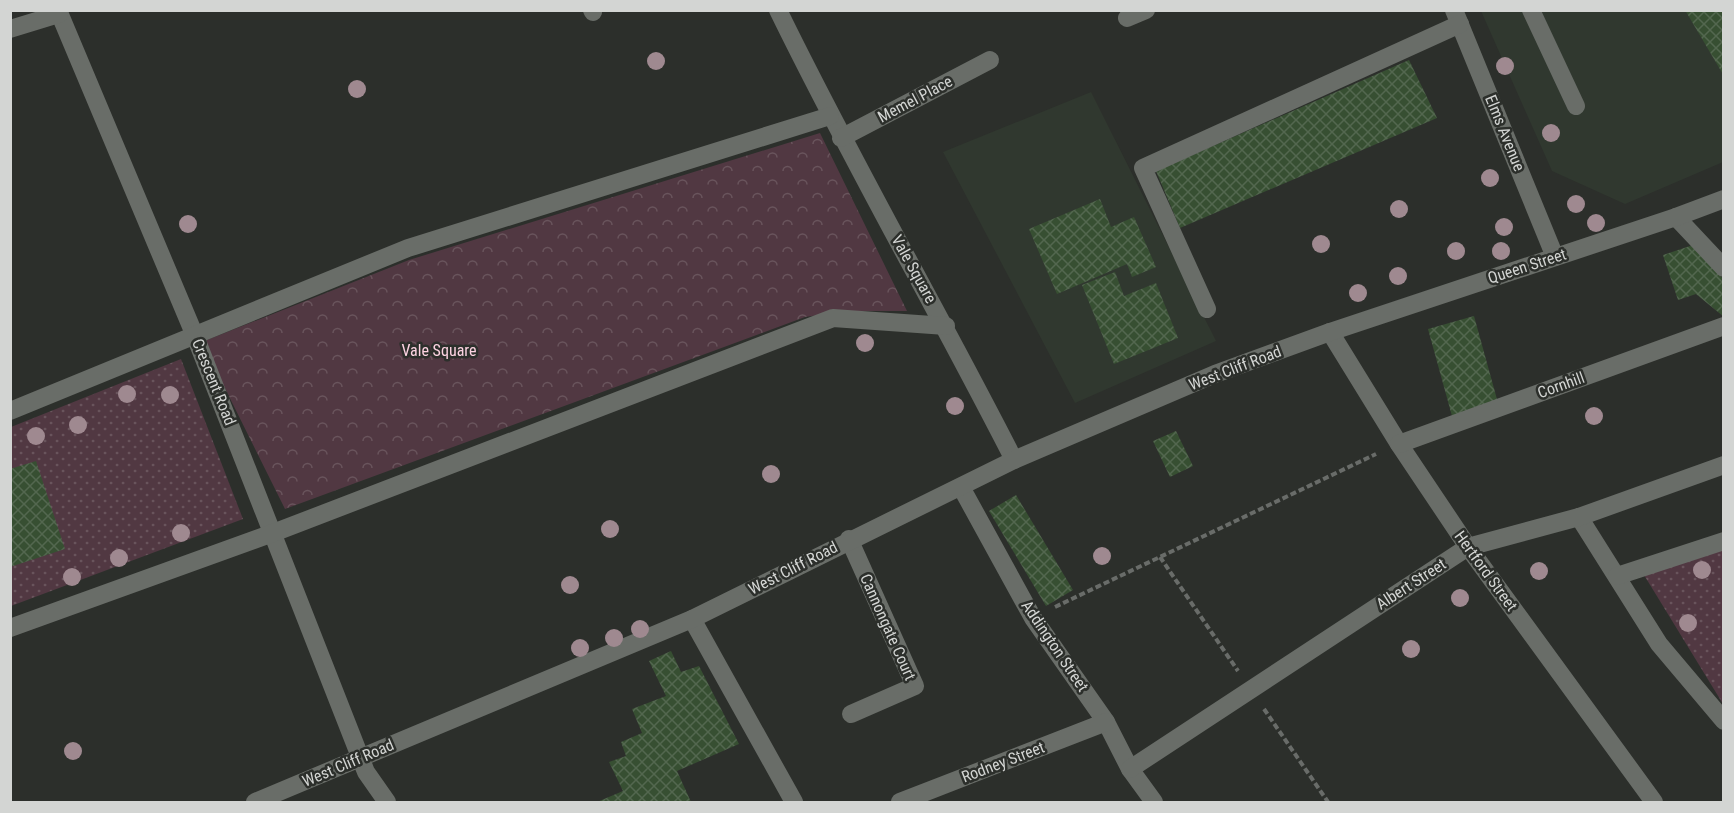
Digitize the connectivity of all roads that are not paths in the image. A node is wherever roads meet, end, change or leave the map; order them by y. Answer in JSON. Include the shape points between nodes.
{"nodes":[{"id":1,"x":777,"y":10,"type":"edge"},
{"id":2,"x":1146,"y":10,"type":"edge"},
{"id":3,"x":1531,"y":10,"type":"edge"},
{"id":4,"x":59,"y":12,"type":"edge"},
{"id":5,"x":1457,"y":17,"type":"edge"},
{"id":6,"x":1127,"y":18,"type":"dead end"},
{"id":7,"x":10,"y":29,"type":"edge"},
{"id":8,"x":990,"y":60,"type":"dead end"},
{"id":9,"x":1576,"y":106,"type":"dead end"},
{"id":10,"x":830,"y":116,"type":"junction"},
{"id":11,"x":841,"y":138,"type":"junction"},
{"id":12,"x":1724,"y":199,"type":"edge"},
{"id":13,"x":1676,"y":217,"type":"junction"},
{"id":14,"x":1555,"y":257,"type":"junction"},
{"id":15,"x":1724,"y":268,"type":"edge"},
{"id":16,"x":1207,"y":309,"type":"dead end"},
{"id":17,"x":946,"y":326,"type":"junction"},
{"id":18,"x":1724,"y":326,"type":"edge"},
{"id":19,"x":1330,"y":332,"type":"junction"},
{"id":20,"x":195,"y":336,"type":"junction"},
{"id":21,"x":10,"y":411,"type":"edge"},
{"id":22,"x":1399,"y":444,"type":"junction"},
{"id":23,"x":1014,"y":460,"type":"junction"},
{"id":24,"x":1724,"y":465,"type":"edge"},
{"id":25,"x":961,"y":487,"type":"junction"},
{"id":26,"x":1579,"y":517,"type":"junction"},
{"id":27,"x":273,"y":532,"type":"junction"},
{"id":28,"x":849,"y":539,"type":"junction"},
{"id":29,"x":1724,"y":541,"type":"edge"},
{"id":30,"x":1468,"y":547,"type":"junction"},
{"id":31,"x":1617,"y":576,"type":"junction"},
{"id":32,"x":692,"y":619,"type":"junction"},
{"id":33,"x":10,"y":628,"type":"edge"},
{"id":34,"x":851,"y":714,"type":"dead end"},
{"id":35,"x":1724,"y":721,"type":"edge"},
{"id":36,"x":1107,"y":722,"type":"junction"},
{"id":37,"x":362,"y":757,"type":"junction"},
{"id":38,"x":1130,"y":769,"type":"junction"},
{"id":39,"x":255,"y":802,"type":"edge"},
{"id":40,"x":387,"y":802,"type":"edge"},
{"id":41,"x":794,"y":802,"type":"edge"},
{"id":42,"x":900,"y":802,"type":"edge"},
{"id":43,"x":1154,"y":802,"type":"edge"},
{"id":44,"x":1654,"y":802,"type":"edge"}],
"edges":[{"from":1,"to":10,"type":"street","name":"Vale Square"},
{"from":2,"to":6,"type":"street"},
{"from":3,"to":9,"type":"street"},
{"from":4,"to":7,"type":"street"},
{"from":4,"to":20,"type":"street","name":"Crescent Road"},
{"from":5,"to":14,"type":"street","name":"Elms Avenue"},
{"from":5,"to":16,"type":"street","via":[[1143,168]]},
{"from":8,"to":11,"type":"street","name":"Memel Place"},
{"from":10,"to":11,"type":"street","name":"Vale Square"},
{"from":10,"to":20,"type":"street","via":[[408,248]]},
{"from":11,"to":17,"type":"street","name":"Vale Square"},
{"from":12,"to":13,"type":"street","name":"Queen Street"},
{"from":13,"to":14,"type":"street","name":"Queen Street"},
{"from":13,"to":15,"type":"street"},
{"from":14,"to":19,"type":"street","name":"Queen Street"},
{"from":17,"to":23,"type":"street","name":"Vale Square"},
{"from":17,"to":27,"type":"street","name":"Vale Square","via":[[833,318]]},
{"from":18,"to":22,"type":"street","name":"Cornhill"},
{"from":19,"to":22,"type":"street","name":"Hertford Street"},
{"from":19,"to":23,"type":"street","name":"West Cliff Road","via":[[1215,374]]},
{"from":20,"to":21,"type":"street"},
{"from":20,"to":27,"type":"street","name":"Crescent Road"},
{"from":22,"to":30,"type":"street","name":"Hertford Street"},
{"from":23,"to":25,"type":"street","name":"West Cliff Road"},
{"from":24,"to":26,"type":"street","name":"Albert Street"},
{"from":25,"to":28,"type":"street","name":"West Cliff Road"},
{"from":25,"to":36,"type":"street","name":"Addington Street","via":[[1033,618]]},
{"from":26,"to":30,"type":"street","name":"Albert Street"},
{"from":26,"to":31,"type":"street"},
{"from":27,"to":33,"type":"street","name":"Vale Square"},
{"from":27,"to":37,"type":"street","name":"Crescent Road"},
{"from":28,"to":32,"type":"street","name":"West Cliff Road"},
{"from":28,"to":34,"type":"street","name":"Cannongate Court","via":[[915,686]]},
{"from":29,"to":31,"type":"street"},
{"from":30,"to":38,"type":"street","name":"Albert Street"},
{"from":30,"to":44,"type":"street","name":"Hertford Street"},
{"from":31,"to":35,"type":"street","via":[[1659,644]]},
{"from":32,"to":37,"type":"street","name":"West Cliff Road"},
{"from":32,"to":41,"type":"street"},
{"from":36,"to":38,"type":"street","name":"Addington Street"},
{"from":36,"to":42,"type":"street","name":"Rodney Street"},
{"from":37,"to":39,"type":"street","name":"West Cliff Road"},
{"from":37,"to":40,"type":"street","name":"Crescent Road","via":[[366,772]]},
{"from":38,"to":43,"type":"street","name":"Addington Street"}]}
